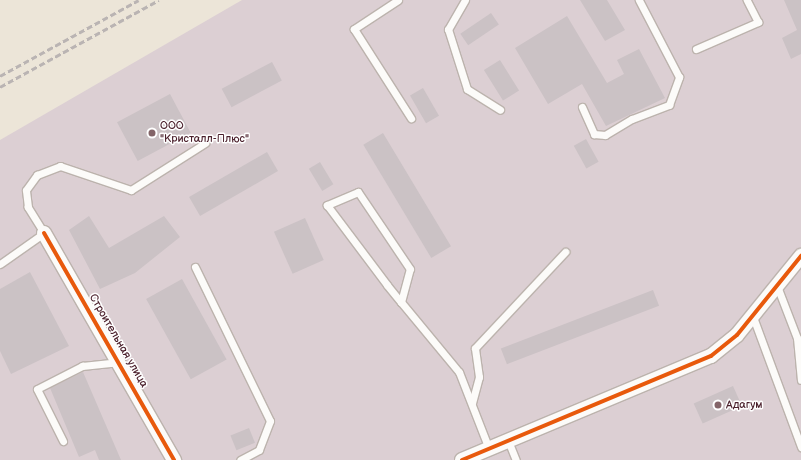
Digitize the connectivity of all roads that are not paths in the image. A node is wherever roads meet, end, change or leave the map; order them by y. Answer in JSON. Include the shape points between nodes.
{"nodes":[{"id":1,"x":398,"y":0,"type":"edge"},
{"id":2,"x":465,"y":0,"type":"edge"},
{"id":3,"x":639,"y":0,"type":"edge"},
{"id":4,"x":747,"y":0,"type":"edge"},
{"id":5,"x":696,"y":49,"type":"dead end"},
{"id":6,"x":582,"y":107,"type":"dead end"},
{"id":7,"x":500,"y":110,"type":"dead end"},
{"id":8,"x":411,"y":118,"type":"dead end"},
{"id":9,"x":205,"y":143,"type":"dead end"},
{"id":10,"x":44,"y":233,"type":"junction"},
{"id":11,"x":565,"y":252,"type":"dead end"},
{"id":12,"x":801,"y":256,"type":"edge"},
{"id":13,"x":0,"y":264,"type":"edge"},
{"id":14,"x":195,"y":267,"type":"dead end"},
{"id":15,"x":777,"y":286,"type":"junction"},
{"id":16,"x":401,"y":302,"type":"junction"},
{"id":17,"x":753,"y":317,"type":"junction"},
{"id":18,"x":120,"y":362,"type":"junction"},
{"id":19,"x":801,"y":380,"type":"edge"},
{"id":20,"x":472,"y":403,"type":"junction"},
{"id":21,"x":63,"y":441,"type":"dead end"},
{"id":22,"x":509,"y":442,"type":"junction"},
{"id":23,"x":801,"y":447,"type":"edge"},
{"id":24,"x":489,"y":449,"type":"junction"},
{"id":25,"x":174,"y":460,"type":"edge"},
{"id":26,"x":240,"y":460,"type":"edge"},
{"id":27,"x":462,"y":460,"type":"edge"},
{"id":28,"x":516,"y":460,"type":"edge"}],
"edges":[{"from":1,"to":8,"type":"lane","via":[[354,29]]},
{"from":2,"to":7,"type":"lane","via":[[448,29],[467,89]]},
{"from":3,"to":6,"type":"lane","via":[[679,77],[669,105],[632,119],[606,135],[594,134]]},
{"from":4,"to":5,"type":"lane","via":[[758,22]]},
{"from":9,"to":10,"type":"lane","via":[[131,190],[60,166],[37,175],[26,190],[28,208]]},
{"from":10,"to":13,"type":"lane"},
{"from":10,"to":18,"type":"street","name":"Строительная улица"},
{"from":11,"to":20,"type":"lane","via":[[475,348],[479,377]]},
{"from":12,"to":15,"type":"street"},
{"from":14,"to":26,"type":"lane","via":[[270,421],[259,450]]},
{"from":15,"to":17,"type":"street"},
{"from":15,"to":19,"type":"lane","via":[[797,338]]},
{"from":16,"to":16,"type":"lane","via":[[382,278],[328,205],[358,192],[410,269]]},
{"from":16,"to":20,"type":"lane","via":[[459,372]]},
{"from":17,"to":22,"type":"street","via":[[711,356]]},
{"from":17,"to":23,"type":"lane"},
{"from":18,"to":21,"type":"lane","via":[[82,366],[36,389]]},
{"from":18,"to":25,"type":"street","name":"Строительная улица"},
{"from":20,"to":24,"type":"lane"},
{"from":22,"to":24,"type":"street"},
{"from":22,"to":28,"type":"lane"},
{"from":24,"to":27,"type":"street"}]}
